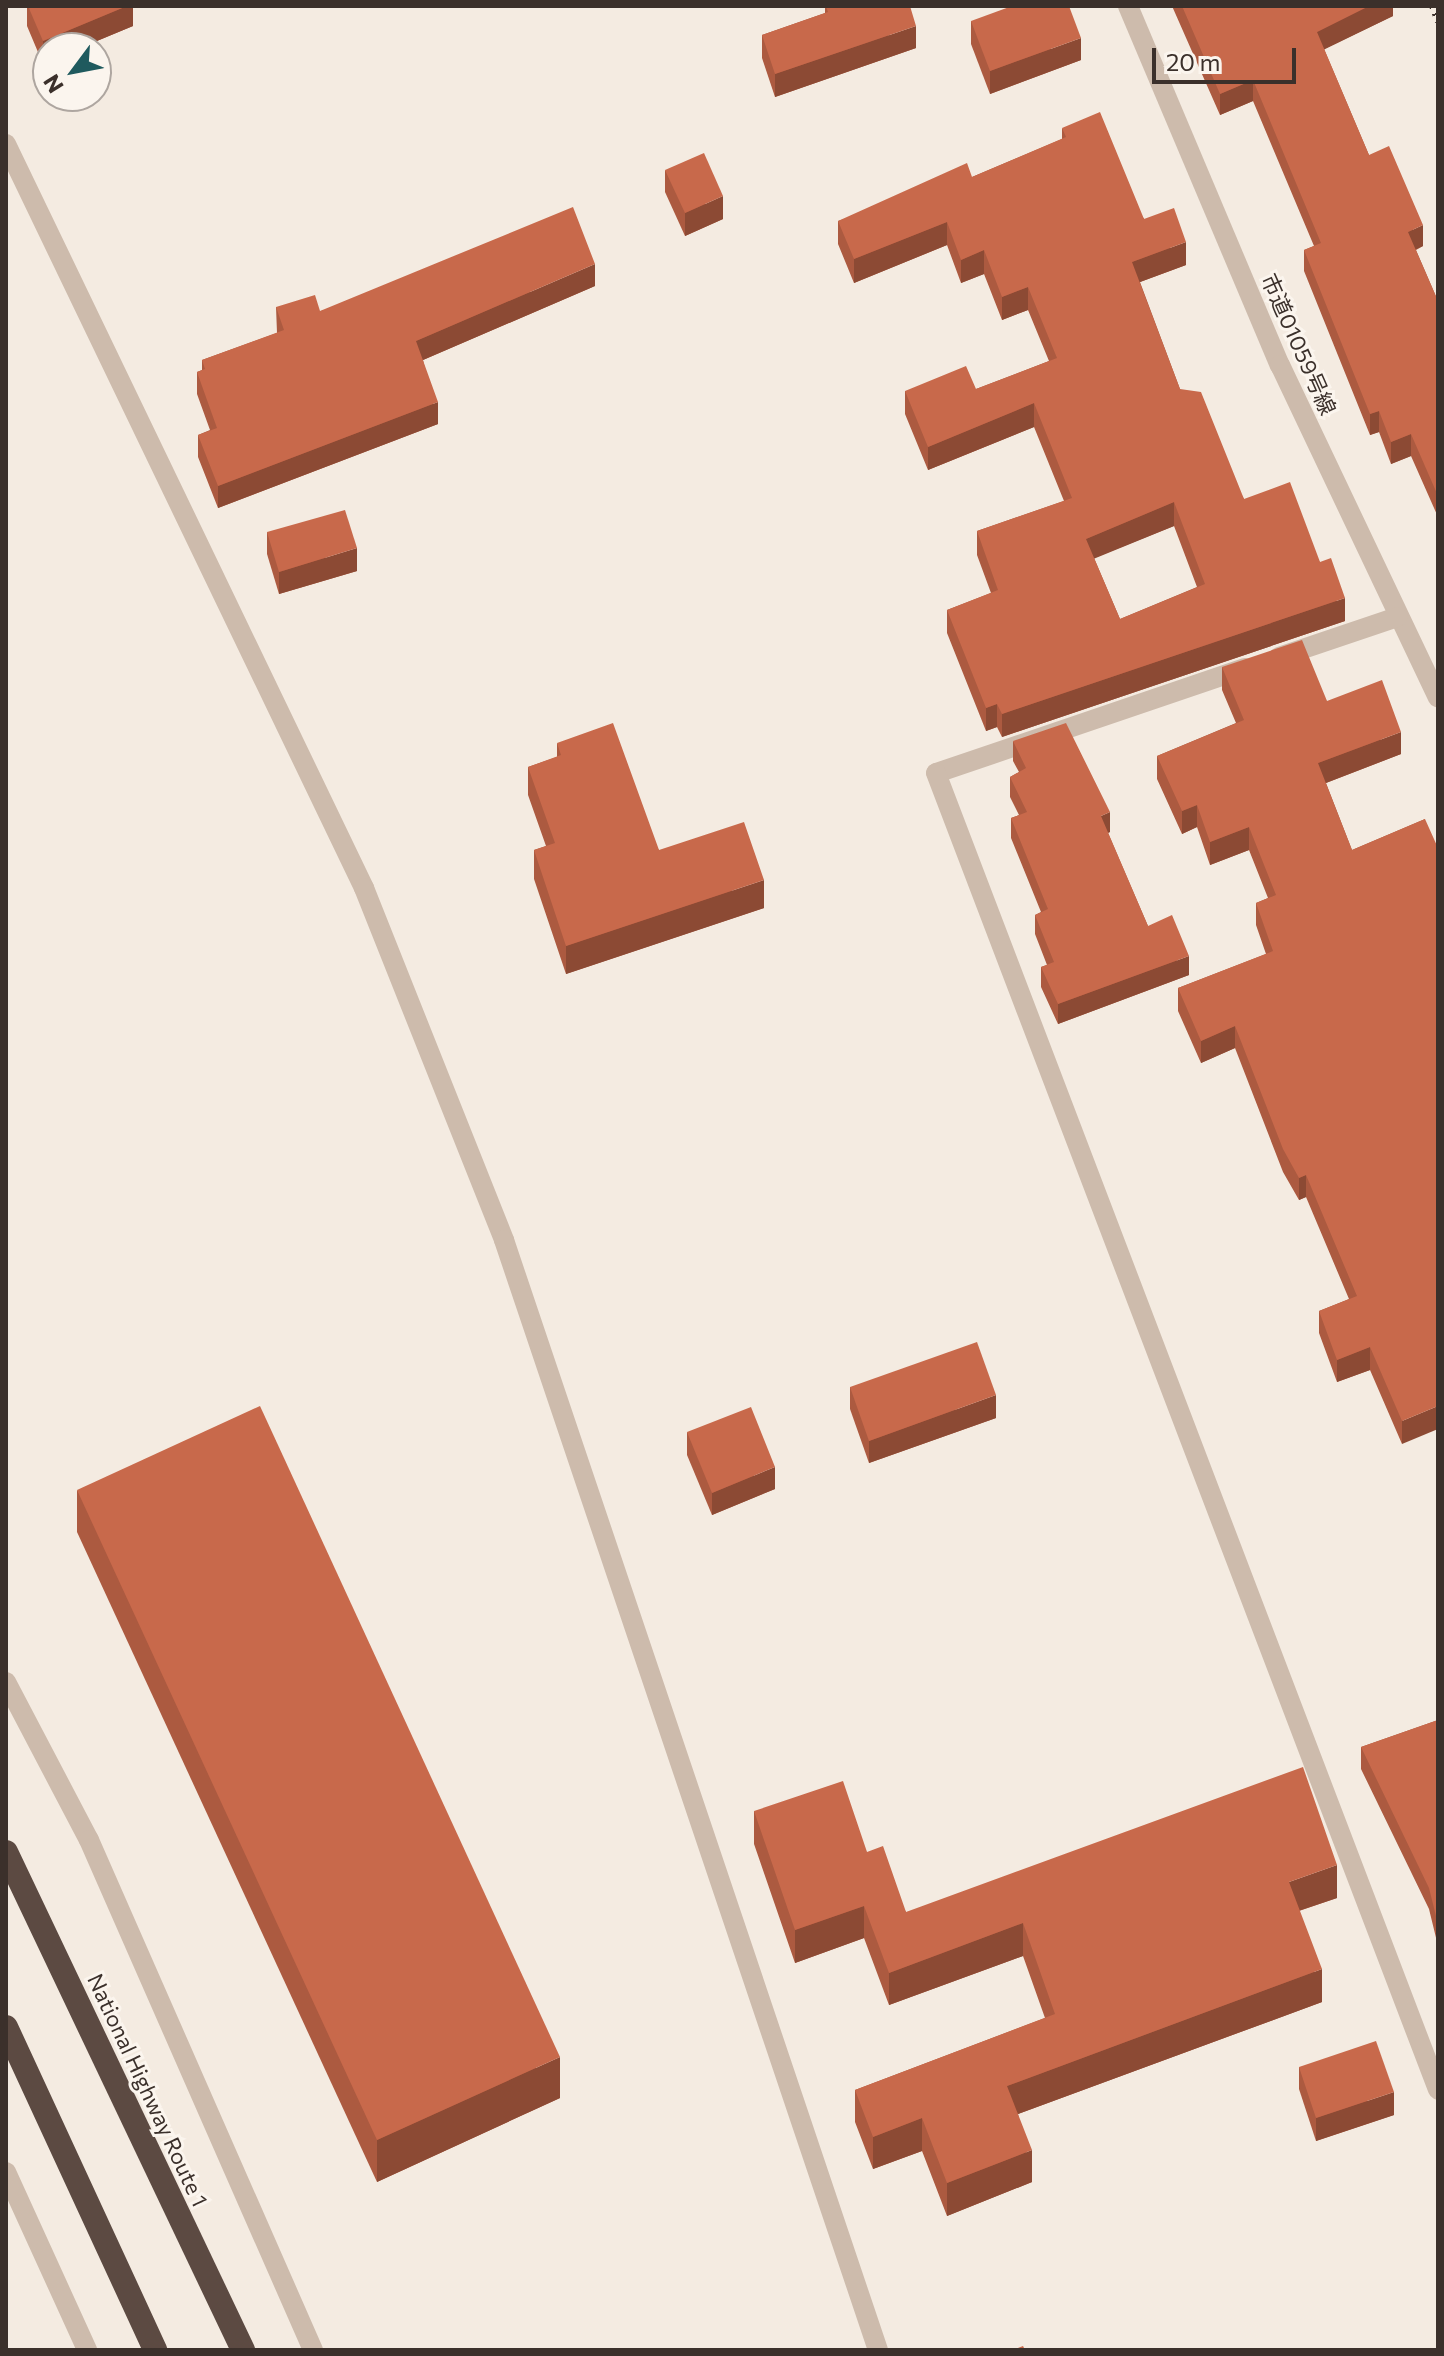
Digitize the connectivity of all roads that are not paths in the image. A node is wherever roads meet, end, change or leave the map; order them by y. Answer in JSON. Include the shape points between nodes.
{"nodes":[{"id":1,"x":1128,"y":6,"type":"edge"},
{"id":2,"x":6,"y":144,"type":"edge"},
{"id":3,"x":1397,"y":617,"type":"junction"},
{"id":4,"x":1438,"y":697,"type":"edge"},
{"id":5,"x":6,"y":1682,"type":"edge"},
{"id":6,"x":6,"y":1852,"type":"edge"},
{"id":7,"x":6,"y":2027,"type":"edge"},
{"id":8,"x":1438,"y":2090,"type":"edge"},
{"id":9,"x":6,"y":2172,"type":"edge"},
{"id":10,"x":87,"y":2350,"type":"edge"},
{"id":11,"x":155,"y":2350,"type":"edge"},
{"id":12,"x":243,"y":2350,"type":"edge"},
{"id":13,"x":313,"y":2350,"type":"edge"},
{"id":14,"x":878,"y":2350,"type":"edge"}],
"edges":[{"from":1,"to":3,"type":"street","name":"市道01059号線"},
{"from":2,"to":14,"type":"street","via":[[364,888],[504,1240]]},
{"from":3,"to":4,"type":"street","name":"市道01059号線"},
{"from":3,"to":8,"type":"street","via":[[936,773]]},
{"from":5,"to":13,"type":"street","via":[[89,1840]]},
{"from":6,"to":12,"type":"highway","name":"National Highway Route 1"},
{"from":7,"to":11,"type":"highway"},
{"from":9,"to":10,"type":"street"}]}
